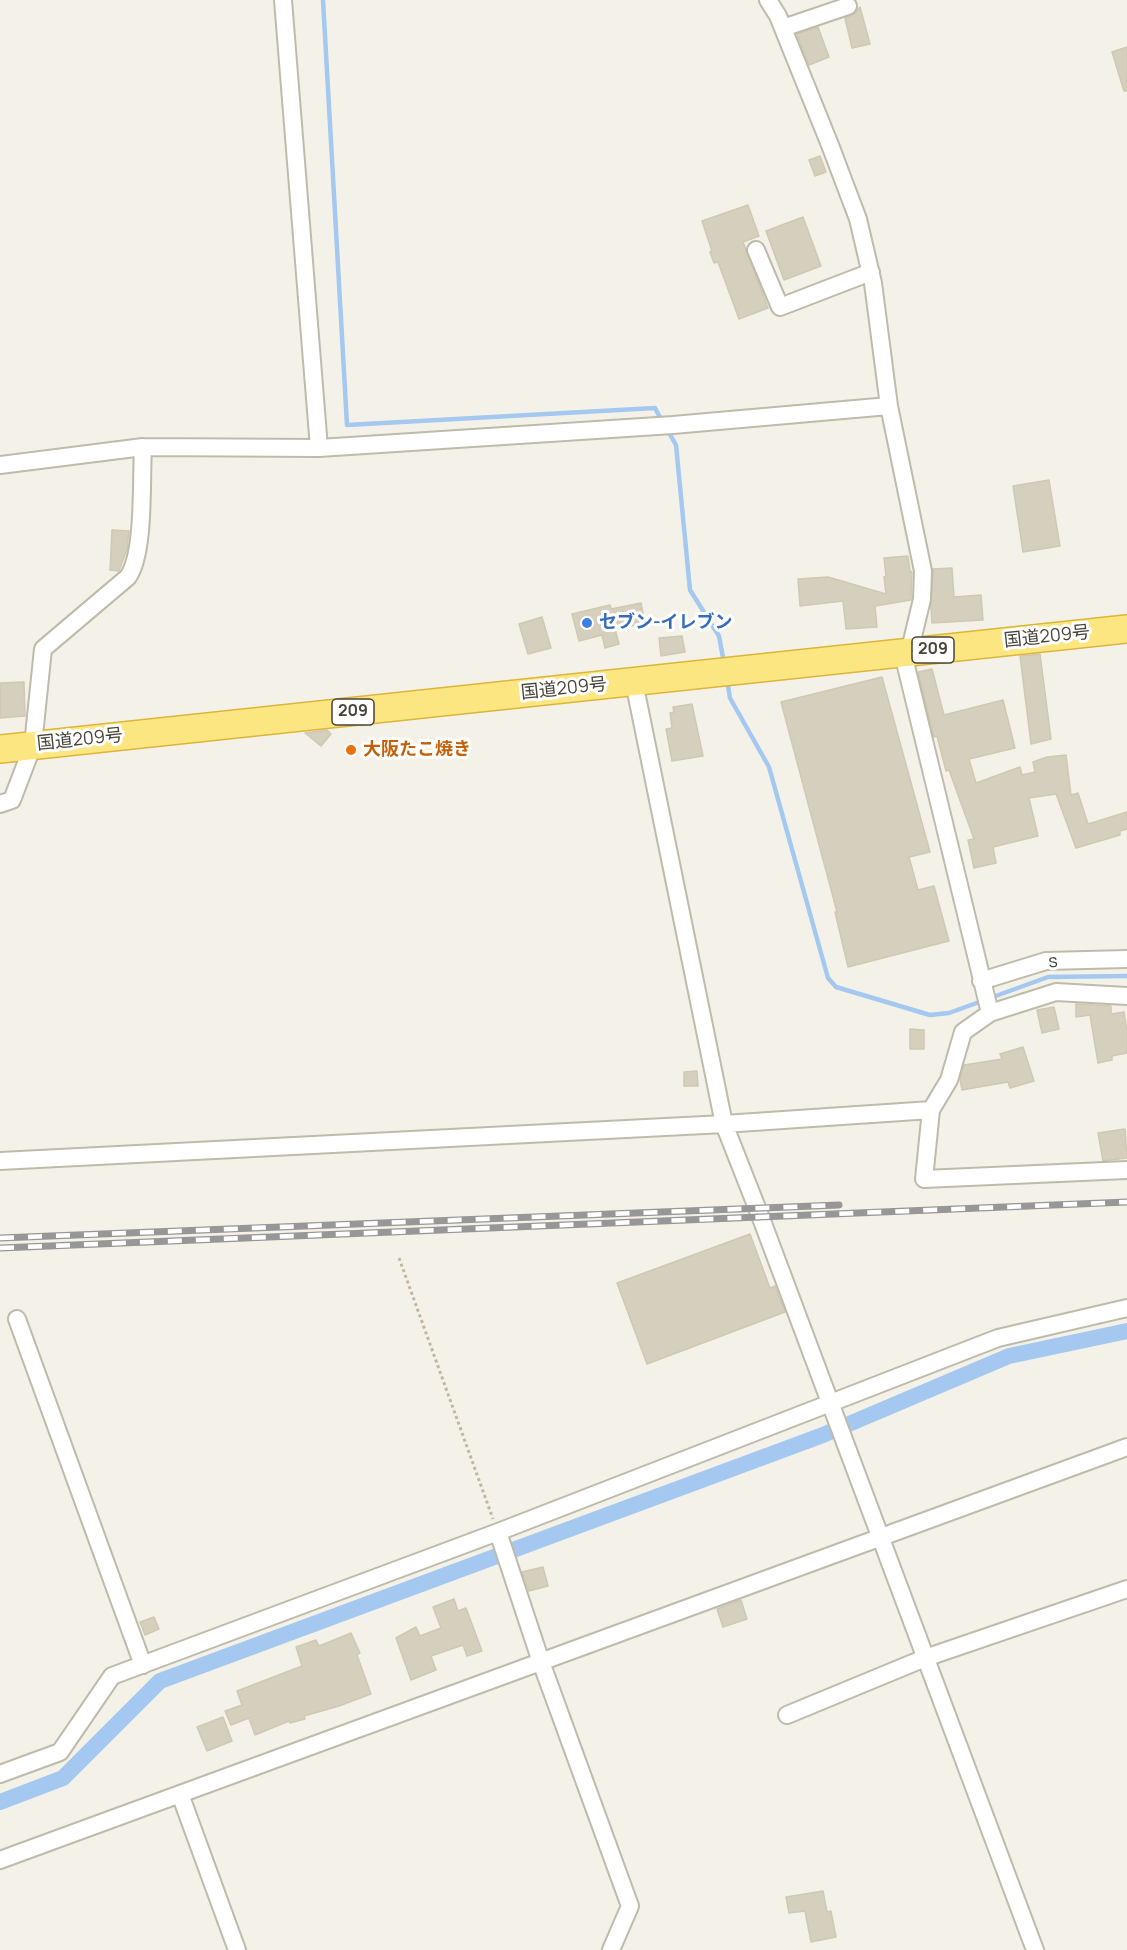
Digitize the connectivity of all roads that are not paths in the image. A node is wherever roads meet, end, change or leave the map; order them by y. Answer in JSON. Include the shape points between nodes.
{"nodes":[{"id":1,"x":283,"y":0,"type":"edge"},
{"id":2,"x":768,"y":0,"type":"edge"},
{"id":3,"x":848,"y":6,"type":"dead end"},
{"id":4,"x":783,"y":28,"type":"junction"},
{"id":5,"x":756,"y":250,"type":"dead end"},
{"id":6,"x":870,"y":272,"type":"junction"},
{"id":7,"x":889,"y":406,"type":"junction"},
{"id":8,"x":143,"y":447,"type":"junction"},
{"id":9,"x":319,"y":448,"type":"junction"},
{"id":10,"x":0,"y":465,"type":"edge"},
{"id":11,"x":1127,"y":628,"type":"edge"},
{"id":12,"x":908,"y":652,"type":"junction"},
{"id":13,"x":634,"y":682,"type":"junction"},
{"id":14,"x":33,"y":745,"type":"junction"},
{"id":15,"x":0,"y":749,"type":"edge"},
{"id":16,"x":0,"y":804,"type":"edge"},
{"id":17,"x":1127,"y":959,"type":"edge"},
{"id":18,"x":1127,"y":996,"type":"edge"},
{"id":19,"x":986,"y":997,"type":"junction"},
{"id":20,"x":931,"y":1110,"type":"junction"},
{"id":21,"x":724,"y":1124,"type":"junction"},
{"id":22,"x":0,"y":1161,"type":"edge"},
{"id":23,"x":1127,"y":1170,"type":"edge"},
{"id":24,"x":1127,"y":1308,"type":"edge"},
{"id":25,"x":17,"y":1319,"type":"dead end"},
{"id":26,"x":830,"y":1402,"type":"junction"},
{"id":27,"x":1127,"y":1447,"type":"edge"},
{"id":28,"x":498,"y":1532,"type":"junction"},
{"id":29,"x":880,"y":1537,"type":"junction"},
{"id":30,"x":1127,"y":1588,"type":"edge"},
{"id":31,"x":925,"y":1658,"type":"junction"},
{"id":32,"x":541,"y":1662,"type":"junction"},
{"id":33,"x":143,"y":1665,"type":"junction"},
{"id":34,"x":787,"y":1715,"type":"dead end"},
{"id":35,"x":0,"y":1774,"type":"edge"},
{"id":36,"x":180,"y":1794,"type":"junction"},
{"id":37,"x":0,"y":1860,"type":"edge"},
{"id":38,"x":237,"y":1950,"type":"edge"},
{"id":39,"x":610,"y":1950,"type":"edge"},
{"id":40,"x":1035,"y":1950,"type":"edge"}],
"edges":[{"from":1,"to":9,"type":"street"},
{"from":2,"to":4,"type":"street"},
{"from":3,"to":4,"type":"street"},
{"from":4,"to":6,"type":"street","via":[[858,219]]},
{"from":5,"to":6,"type":"street","via":[[780,307]]},
{"from":6,"to":7,"type":"street"},
{"from":7,"to":9,"type":"street"},
{"from":7,"to":12,"type":"street","via":[[923,571],[922,599]]},
{"from":8,"to":9,"type":"street"},
{"from":8,"to":10,"type":"street"},
{"from":8,"to":14,"type":"street","via":[[138,549],[132,571],[43,649]]},
{"from":11,"to":12,"type":"highway","name":"国道209号","number":"209"},
{"from":12,"to":13,"type":"highway","name":"国道209号","number":"209"},
{"from":12,"to":19,"type":"street","via":[[906,666]]},
{"from":13,"to":14,"type":"highway","name":"国道209号","number":"209"},
{"from":13,"to":21,"type":"street"},
{"from":14,"to":15,"type":"highway","name":"国道209号","number":"209"},
{"from":14,"to":16,"type":"street","via":[[12,800]]},
{"from":17,"to":19,"type":"street","name":"s","via":[[1046,961]]},
{"from":18,"to":19,"type":"street","via":[[1056,992]]},
{"from":19,"to":20,"type":"street","via":[[963,1032],[949,1080]]},
{"from":20,"to":21,"type":"street"},
{"from":20,"to":23,"type":"street","via":[[924,1179]]},
{"from":21,"to":22,"type":"street"},
{"from":21,"to":26,"type":"street"},
{"from":24,"to":26,"type":"street","via":[[998,1338]]},
{"from":25,"to":33,"type":"street"},
{"from":26,"to":28,"type":"street"},
{"from":26,"to":29,"type":"street"},
{"from":27,"to":29,"type":"street"},
{"from":28,"to":32,"type":"street"},
{"from":28,"to":33,"type":"street"},
{"from":29,"to":31,"type":"street"},
{"from":29,"to":32,"type":"street"},
{"from":30,"to":31,"type":"street"},
{"from":31,"to":34,"type":"street"},
{"from":31,"to":40,"type":"street"},
{"from":32,"to":36,"type":"street"},
{"from":32,"to":39,"type":"street","via":[[630,1906]]},
{"from":33,"to":35,"type":"street","via":[[112,1676],[60,1752]]},
{"from":36,"to":37,"type":"street"},
{"from":36,"to":38,"type":"street"}]}
